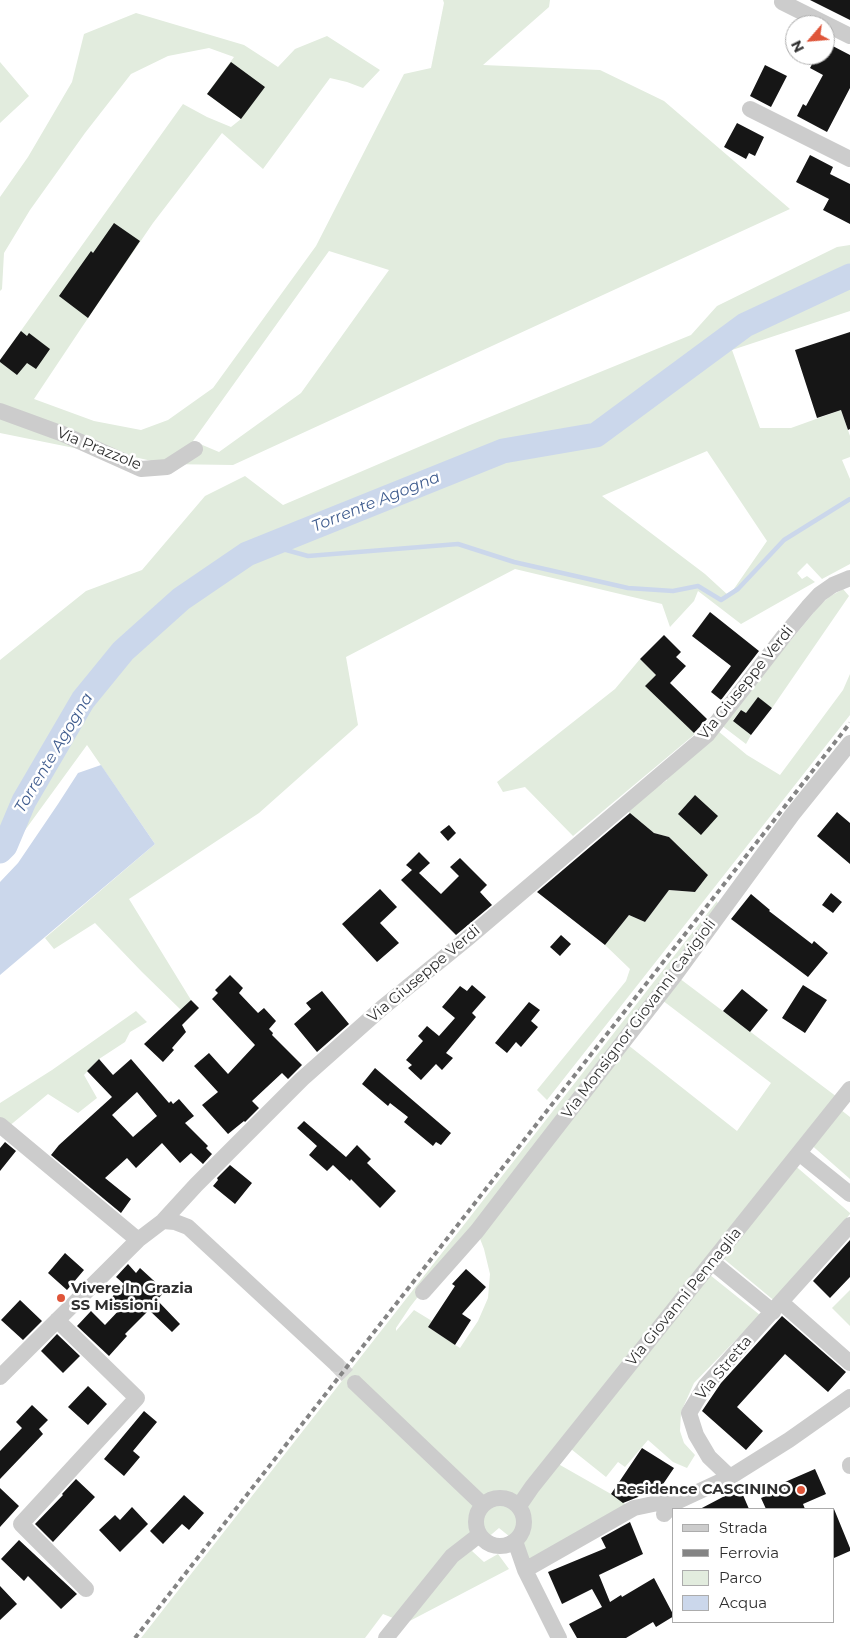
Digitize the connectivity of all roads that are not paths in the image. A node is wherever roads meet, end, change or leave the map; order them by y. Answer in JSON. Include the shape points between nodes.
{"nodes":[{"id":1,"x":782,"y":2,"type":"dead end"},
{"id":2,"x":850,"y":36,"type":"edge"},
{"id":3,"x":750,"y":109,"type":"dead end"},
{"id":4,"x":850,"y":159,"type":"edge"},
{"id":5,"x":0,"y":411,"type":"edge"},
{"id":6,"x":195,"y":449,"type":"dead end"},
{"id":7,"x":850,"y":578,"type":"edge"},
{"id":8,"x":850,"y":743,"type":"edge"},
{"id":9,"x":850,"y":1088,"type":"edge"},
{"id":10,"x":0,"y":1125,"type":"edge"},
{"id":11,"x":799,"y":1153,"type":"junction"},
{"id":12,"x":850,"y":1194,"type":"edge"},
{"id":13,"x":163,"y":1221,"type":"junction"},
{"id":14,"x":850,"y":1225,"type":"edge"},
{"id":15,"x":138,"y":1240,"type":"junction"},
{"id":16,"x":712,"y":1262,"type":"junction"},
{"id":17,"x":423,"y":1292,"type":"dead end"},
{"id":18,"x":777,"y":1308,"type":"junction"},
{"id":19,"x":57,"y":1320,"type":"junction"},
{"id":20,"x":850,"y":1363,"type":"edge"},
{"id":21,"x":336,"y":1364,"type":"tunnel mouth"},
{"id":22,"x":0,"y":1377,"type":"edge"},
{"id":23,"x":357,"y":1385,"type":"tunnel mouth"},
{"id":24,"x":850,"y":1397,"type":"edge"},
{"id":25,"x":730,"y":1477,"type":"junction"},
{"id":26,"x":482,"y":1504,"type":"junction"},
{"id":27,"x":519,"y":1506,"type":"junction"},
{"id":28,"x":478,"y":1535,"type":"junction"},
{"id":29,"x":515,"y":1541,"type":"junction"},
{"id":30,"x":525,"y":1570,"type":"junction"},
{"id":31,"x":86,"y":1589,"type":"dead end"},
{"id":32,"x":386,"y":1638,"type":"edge"},
{"id":33,"x":559,"y":1638,"type":"edge"}],
"edges":[{"from":1,"to":2,"type":"street"},
{"from":3,"to":4,"type":"street"},
{"from":5,"to":6,"type":"street","name":"Via Prazzole","via":[[63,434],[141,469],[167,467]]},
{"from":7,"to":13,"type":"street","name":"Via Giuseppe Verdi","via":[[833,585],[808,607],[707,735],[302,1079]]},
{"from":8,"to":17,"type":"street","name":"Via Monsignor Giovanni Cavigioli","via":[[478,1231]]},
{"from":9,"to":11,"type":"street","name":"Via Giovanni Pennaglia"},
{"from":10,"to":15,"type":"street"},
{"from":11,"to":12,"type":"street"},
{"from":11,"to":16,"type":"street","name":"Via Giovanni Pennaglia"},
{"from":13,"to":15,"type":"street","name":"Via Giuseppe Verdi"},
{"from":13,"to":21,"type":"street","via":[[188,1227]]},
{"from":14,"to":18,"type":"street","name":"Via Stretta"},
{"from":15,"to":19,"type":"street","name":"Via Giuseppe Verdi"},
{"from":16,"to":18,"type":"street"},
{"from":16,"to":27,"type":"street","name":"Via Giovanni Pennaglia"},
{"from":18,"to":20,"type":"street"},
{"from":18,"to":25,"type":"street","name":"Via Stretta","via":[[706,1385],[689,1413],[696,1435],[709,1458]]},
{"from":19,"to":22,"type":"street","name":"Via Giuseppe Verdi"},
{"from":19,"to":31,"type":"street","via":[[137,1398],[21,1524]]},
{"from":23,"to":26,"type":"street"},
{"from":24,"to":25,"type":"street"},
{"from":25,"to":30,"type":"street","via":[[669,1508],[658,1502],[634,1508]]},
{"from":26,"to":27,"type":"street","via":[[497,1497]]},
{"from":26,"to":28,"type":"street","via":[[475,1519]]},
{"from":27,"to":29,"type":"street","via":[[523,1513],[523,1528]]},
{"from":28,"to":29,"type":"street","via":[[491,1545],[508,1545]]},
{"from":28,"to":32,"type":"street","via":[[452,1556]]},
{"from":29,"to":30,"type":"street"},
{"from":30,"to":33,"type":"street"}]}
